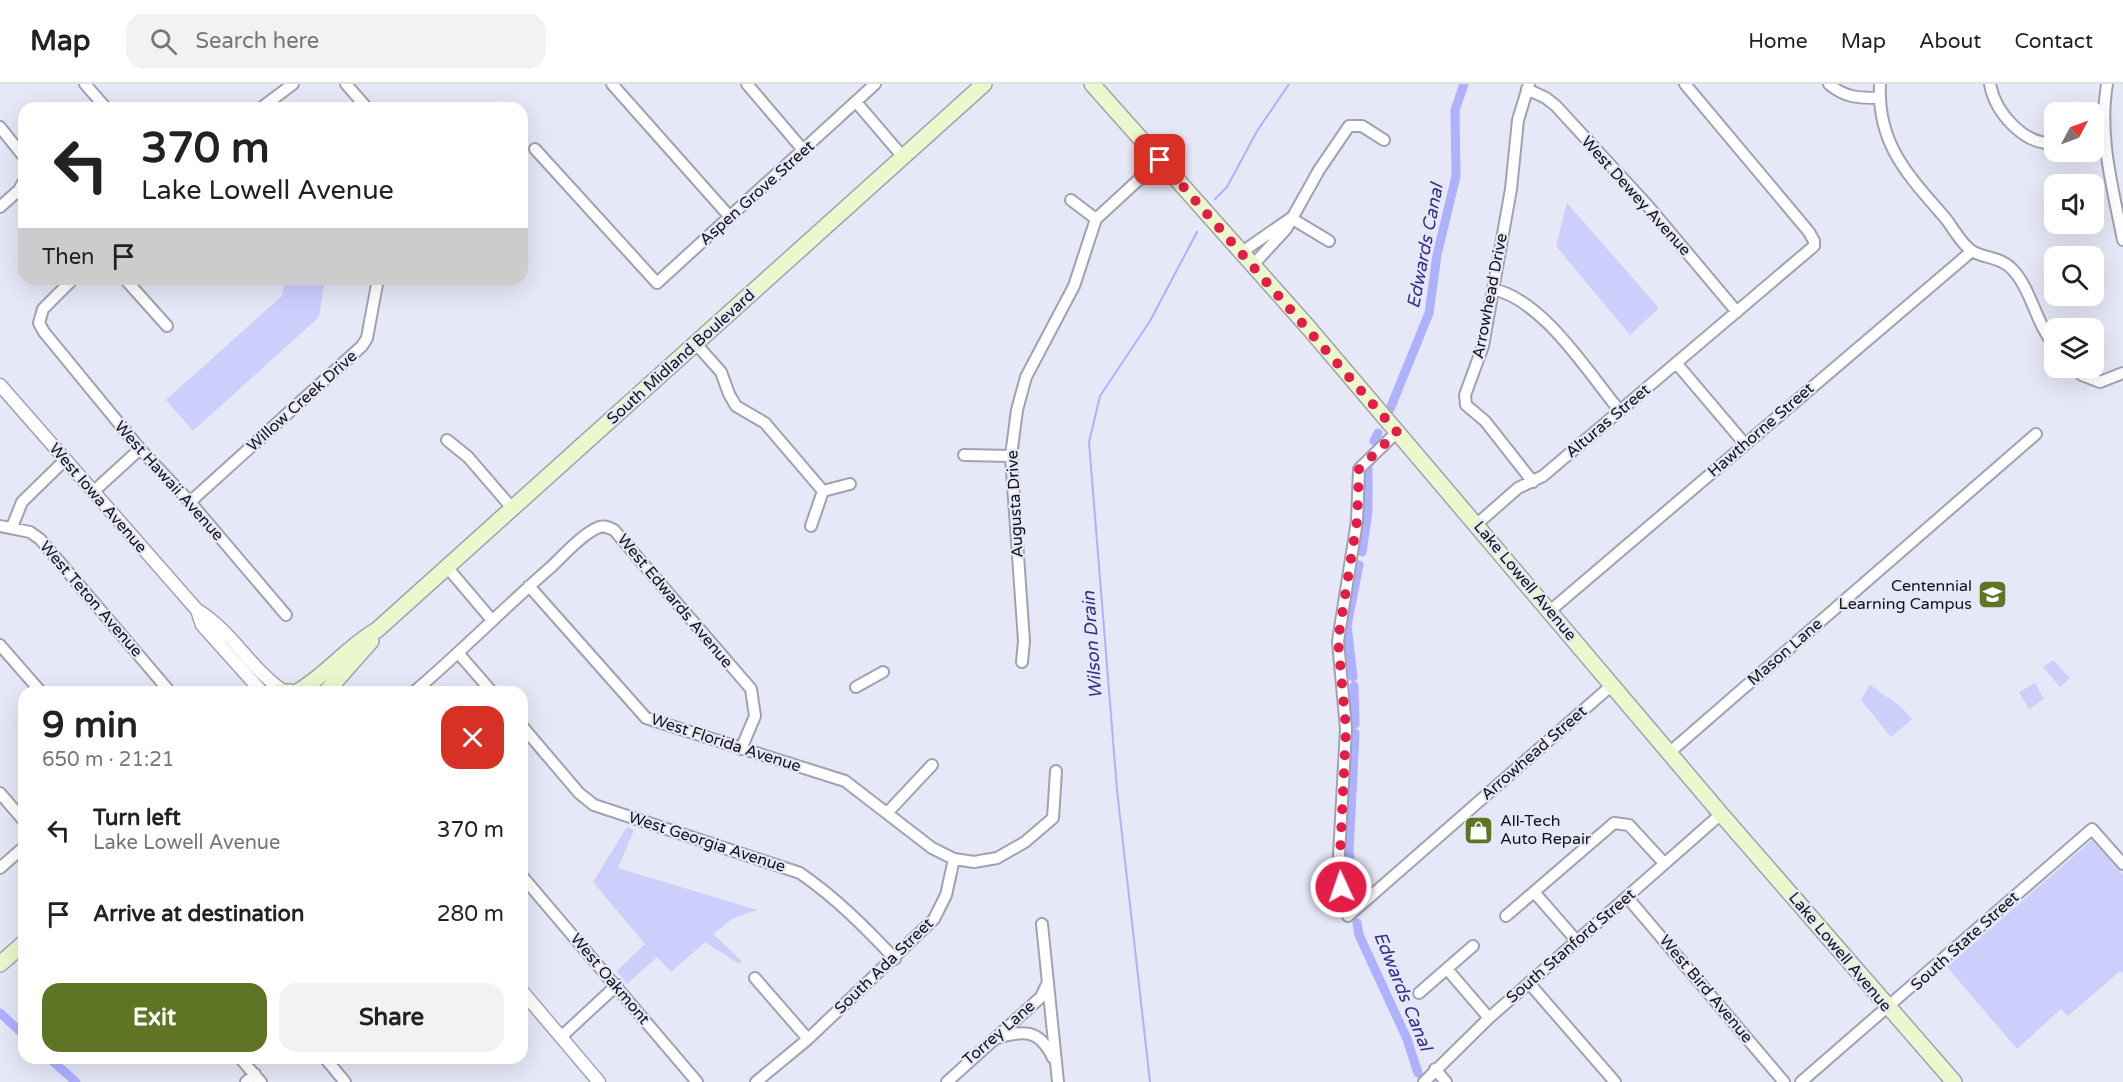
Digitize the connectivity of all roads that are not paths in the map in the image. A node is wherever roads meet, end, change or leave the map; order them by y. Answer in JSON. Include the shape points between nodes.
{"nodes":[{"id":1,"x":85,"y":84,"type":"edge"},
{"id":2,"x":293,"y":84,"type":"edge"},
{"id":3,"x":346,"y":84,"type":"edge"},
{"id":4,"x":612,"y":84,"type":"edge"},
{"id":5,"x":747,"y":84,"type":"edge"},
{"id":6,"x":875,"y":84,"type":"edge"},
{"id":7,"x":984,"y":84,"type":"edge"},
{"id":8,"x":1092,"y":84,"type":"edge"},
{"id":9,"x":1685,"y":84,"type":"edge"},
{"id":10,"x":1829,"y":84,"type":"edge"},
{"id":11,"x":1880,"y":84,"type":"edge"},
{"id":12,"x":1990,"y":84,"type":"edge"},
{"id":13,"x":2107,"y":84,"type":"edge"},
{"id":14,"x":1528,"y":87,"type":"edge"},
{"id":15,"x":1880,"y":98,"type":"junction"},
{"id":16,"x":101,"y":102,"type":"edge"},
{"id":17,"x":270,"y":102,"type":"edge"},
{"id":18,"x":362,"y":102,"type":"edge"},
{"id":19,"x":856,"y":102,"type":"junction"},
{"id":20,"x":2103,"y":102,"type":"edge"},
{"id":21,"x":1,"y":128,"type":"edge"},
{"id":22,"x":1384,"y":140,"type":"dead end"},
{"id":23,"x":2044,"y":140,"type":"edge"},
{"id":24,"x":18,"y":149,"type":"edge"},
{"id":25,"x":535,"y":149,"type":"dead end"},
{"id":26,"x":804,"y":151,"type":"junction"},
{"id":27,"x":903,"y":157,"type":"junction"},
{"id":28,"x":2104,"y":159,"type":"edge"},
{"id":29,"x":1160,"y":160,"type":"junction"},
{"id":30,"x":18,"y":191,"type":"edge"},
{"id":31,"x":1071,"y":200,"type":"dead end"},
{"id":32,"x":0,"y":207,"type":"edge"},
{"id":33,"x":730,"y":217,"type":"junction"},
{"id":34,"x":1291,"y":218,"type":"junction"},
{"id":35,"x":1096,"y":219,"type":"junction"},
{"id":36,"x":2123,"y":240,"type":"edge"},
{"id":37,"x":1329,"y":241,"type":"dead end"},
{"id":38,"x":1972,"y":251,"type":"junction"},
{"id":39,"x":1242,"y":252,"type":"junction"},
{"id":40,"x":1253,"y":265,"type":"junction"},
{"id":41,"x":67,"y":285,"type":"edge"},
{"id":42,"x":130,"y":285,"type":"edge"},
{"id":43,"x":377,"y":285,"type":"edge"},
{"id":44,"x":1493,"y":289,"type":"junction"},
{"id":45,"x":1737,"y":312,"type":"junction"},
{"id":46,"x":166,"y":326,"type":"dead end"},
{"id":47,"x":2044,"y":330,"type":"edge"},
{"id":48,"x":696,"y":344,"type":"junction"},
{"id":49,"x":1677,"y":364,"type":"junction"},
{"id":50,"x":2123,"y":373,"type":"edge"},
{"id":51,"x":2090,"y":378,"type":"edge"},
{"id":52,"x":0,"y":385,"type":"edge"},
{"id":53,"x":1619,"y":410,"type":"junction"},
{"id":54,"x":1397,"y":432,"type":"junction"},
{"id":55,"x":2036,"y":434,"type":"dead end"},
{"id":56,"x":447,"y":440,"type":"dead end"},
{"id":57,"x":1744,"y":443,"type":"junction"},
{"id":58,"x":140,"y":449,"type":"junction"},
{"id":59,"x":964,"y":454,"type":"dead end"},
{"id":60,"x":1011,"y":456,"type":"junction"},
{"id":61,"x":65,"y":460,"type":"junction"},
{"id":62,"x":1533,"y":482,"type":"junction"},
{"id":63,"x":850,"y":484,"type":"dead end"},
{"id":64,"x":823,"y":491,"type":"junction"},
{"id":65,"x":93,"y":492,"type":"junction"},
{"id":66,"x":190,"y":502,"type":"junction"},
{"id":67,"x":512,"y":508,"type":"junction"},
{"id":68,"x":1477,"y":524,"type":"junction"},
{"id":69,"x":0,"y":526,"type":"edge"},
{"id":70,"x":811,"y":526,"type":"dead end"},
{"id":71,"x":12,"y":527,"type":"junction"},
{"id":72,"x":447,"y":567,"type":"junction"},
{"id":73,"x":529,"y":586,"type":"junction"},
{"id":74,"x":196,"y":610,"type":"junction"},
{"id":75,"x":1551,"y":610,"type":"junction"},
{"id":76,"x":286,"y":615,"type":"dead end"},
{"id":77,"x":491,"y":619,"type":"junction"},
{"id":78,"x":377,"y":630,"type":"junction"},
{"id":79,"x":0,"y":645,"type":"edge"},
{"id":80,"x":459,"y":654,"type":"junction"},
{"id":81,"x":1022,"y":662,"type":"dead end"},
{"id":82,"x":883,"y":672,"type":"dead end"},
{"id":83,"x":1612,"y":685,"type":"junction"},
{"id":84,"x":36,"y":686,"type":"edge"},
{"id":85,"x":165,"y":686,"type":"edge"},
{"id":86,"x":257,"y":686,"type":"edge"},
{"id":87,"x":278,"y":686,"type":"edge"},
{"id":88,"x":302,"y":686,"type":"edge"},
{"id":89,"x":331,"y":686,"type":"edge"},
{"id":90,"x":421,"y":686,"type":"edge"},
{"id":91,"x":487,"y":686,"type":"edge"},
{"id":92,"x":856,"y":687,"type":"dead end"},
{"id":93,"x":528,"y":733,"type":"edge"},
{"id":94,"x":741,"y":749,"type":"junction"},
{"id":95,"x":1670,"y":752,"type":"junction"},
{"id":96,"x":932,"y":765,"type":"dead end"},
{"id":97,"x":1056,"y":771,"type":"dead end"},
{"id":98,"x":0,"y":794,"type":"edge"},
{"id":99,"x":888,"y":812,"type":"junction"},
{"id":100,"x":18,"y":814,"type":"edge"},
{"id":101,"x":1721,"y":814,"type":"junction"},
{"id":102,"x":18,"y":852,"type":"edge"},
{"id":103,"x":954,"y":859,"type":"junction"},
{"id":104,"x":1664,"y":863,"type":"junction"},
{"id":105,"x":2123,"y":864,"type":"edge"},
{"id":106,"x":0,"y":868,"type":"edge"},
{"id":107,"x":528,"y":883,"type":"edge"},
{"id":108,"x":1534,"y":892,"type":"junction"},
{"id":109,"x":1627,"y":897,"type":"junction"},
{"id":110,"x":1506,"y":916,"type":"dead end"},
{"id":111,"x":1042,"y":924,"type":"dead end"},
{"id":112,"x":1576,"y":940,"type":"junction"},
{"id":113,"x":1473,"y":946,"type":"dead end"},
{"id":114,"x":18,"y":948,"type":"edge"},
{"id":115,"x":895,"y":959,"type":"junction"},
{"id":116,"x":0,"y":964,"type":"edge"},
{"id":117,"x":1448,"y":969,"type":"junction"},
{"id":118,"x":755,"y":978,"type":"dead end"},
{"id":119,"x":1048,"y":982,"type":"junction"},
{"id":120,"x":1529,"y":982,"type":"junction"},
{"id":121,"x":617,"y":985,"type":"junction"},
{"id":122,"x":1419,"y":993,"type":"dead end"},
{"id":123,"x":528,"y":998,"type":"edge"},
{"id":124,"x":1888,"y":1009,"type":"junction"},
{"id":125,"x":1489,"y":1018,"type":"junction"},
{"id":126,"x":561,"y":1037,"type":"junction"},
{"id":127,"x":808,"y":1039,"type":"junction"},
{"id":128,"x":989,"y":1041,"type":"junction"},
{"id":129,"x":245,"y":1064,"type":"edge"},
{"id":130,"x":330,"y":1064,"type":"edge"},
{"id":131,"x":1057,"y":1066,"type":"junction"},
{"id":132,"x":1436,"y":1069,"type":"junction"},
{"id":133,"x":258,"y":1078,"type":"edge"},
{"id":134,"x":246,"y":1082,"type":"edge"},
{"id":135,"x":345,"y":1082,"type":"edge"},
{"id":136,"x":599,"y":1082,"type":"edge"},
{"id":137,"x":697,"y":1082,"type":"edge"},
{"id":138,"x":756,"y":1082,"type":"edge"},
{"id":139,"x":947,"y":1082,"type":"edge"},
{"id":140,"x":1058,"y":1082,"type":"edge"},
{"id":141,"x":1424,"y":1082,"type":"edge"},
{"id":142,"x":1446,"y":1082,"type":"edge"},
{"id":143,"x":1615,"y":1082,"type":"edge"},
{"id":144,"x":1785,"y":1082,"type":"edge"},
{"id":145,"x":1802,"y":1082,"type":"edge"},
{"id":146,"x":1954,"y":1082,"type":"edge"}],
"edges":[{"from":1,"to":16,"type":"street"},
{"from":2,"to":17,"type":"street"},
{"from":3,"to":18,"type":"street"},
{"from":4,"to":33,"type":"street"},
{"from":5,"to":26,"type":"street"},
{"from":6,"to":19,"type":"street","name":"Aspen Grove Street"},
{"from":7,"to":27,"type":"main road","name":"South Midland Boulevard"},
{"from":8,"to":29,"type":"main road","name":"Lake Lowell Avenue"},
{"from":9,"to":45,"type":"street","name":"Alturas Street","via":[[1814,241],[1814,246]]},
{"from":10,"to":15,"type":"street","via":[[1856,99]]},
{"from":11,"to":15,"type":"street"},
{"from":12,"to":23,"type":"street","via":[[1993,100],[2014,127]]},
{"from":13,"to":20,"type":"street"},
{"from":14,"to":44,"type":"street","name":"Arrowhead Drive","via":[[1518,120],[1511,189]]},
{"from":14,"to":45,"type":"street","name":"West Dewey Avenue","via":[[1556,106],[1648,206]]},
{"from":15,"to":38,"type":"street","via":[[1883,128],[1894,155]]},
{"from":19,"to":26,"type":"street","name":"Aspen Grove Street"},
{"from":19,"to":27,"type":"street"},
{"from":21,"to":24,"type":"street"},
{"from":22,"to":34,"type":"street","via":[[1362,126],[1349,126]]},
{"from":25,"to":33,"type":"street","name":"Aspen Grove Street","via":[[657,283]]},
{"from":26,"to":33,"type":"street","name":"Aspen Grove Street"},
{"from":27,"to":48,"type":"main road","name":"South Midland Boulevard"},
{"from":28,"to":36,"type":"street"},
{"from":29,"to":35,"type":"street","name":"Augusta Drive"},
{"from":29,"to":39,"type":"main road","name":"Lake Lowell Avenue"},
{"from":30,"to":32,"type":"street"},
{"from":31,"to":35,"type":"street"},
{"from":34,"to":37,"type":"street"},
{"from":34,"to":39,"type":"street"},
{"from":34,"to":40,"type":"street","via":[[1286,229]]},
{"from":35,"to":60,"type":"street","name":"Augusta Drive","via":[[1074,286],[1026,377]]},
{"from":38,"to":47,"type":"street","via":[[2012,269]]},
{"from":38,"to":57,"type":"street","name":"Hawthorne Street"},
{"from":39,"to":40,"type":"main road","name":"Lake Lowell Avenue"},
{"from":40,"to":54,"type":"main road","name":"Lake Lowell Avenue"},
{"from":41,"to":58,"type":"street","name":"West Hawaii Avenue","via":[[44,309],[39,323]]},
{"from":42,"to":46,"type":"street"},
{"from":43,"to":66,"type":"street","name":"Willow Creek Drive","via":[[362,346]]},
{"from":44,"to":53,"type":"street","via":[[1510,292],[1543,319]]},
{"from":44,"to":62,"type":"street","name":"Arrowhead Drive","via":[[1483,346],[1465,395],[1466,405],[1494,432]]},
{"from":45,"to":49,"type":"street","name":"Alturas Street"},
{"from":48,"to":64,"type":"street","via":[[721,372],[736,406],[765,423]]},
{"from":48,"to":67,"type":"main road","name":"South Midland Boulevard"},
{"from":49,"to":53,"type":"street","name":"Alturas Street"},
{"from":49,"to":57,"type":"street"},
{"from":50,"to":51,"type":"street","via":[[2100,382]]},
{"from":52,"to":61,"type":"street","name":"West Iowa Avenue"},
{"from":53,"to":62,"type":"street","name":"Alturas Street"},
{"from":54,"to":68,"type":"main road","name":"Lake Lowell Avenue"},
{"from":54,"to":83,"type":"street","name":"Arrowhead Street","via":[[1359,469],[1357,521],[1339,624],[1346,729],[1340,855],[1341,887],[1348,916]]},
{"from":55,"to":95,"type":"street","name":"Mason Lane"},
{"from":56,"to":67,"type":"street","via":[[468,457]]},
{"from":57,"to":75,"type":"street","name":"Hawthorne Street"},
{"from":58,"to":65,"type":"street"},
{"from":58,"to":66,"type":"street","name":"West Hawaii Avenue"},
{"from":59,"to":60,"type":"street"},
{"from":60,"to":81,"type":"street","name":"Augusta Drive","via":[[1024,641]]},
{"from":61,"to":65,"type":"street","name":"West Iowa Avenue"},
{"from":61,"to":71,"type":"street","via":[[22,502]]},
{"from":62,"to":68,"type":"street","name":"Alturas Street","via":[[1518,488]]},
{"from":63,"to":64,"type":"street"},
{"from":64,"to":70,"type":"street"},
{"from":65,"to":74,"type":"street","name":"West Iowa Avenue"},
{"from":66,"to":76,"type":"street","name":"West Hawaii Avenue"},
{"from":67,"to":72,"type":"main road","name":"South Midland Boulevard"},
{"from":68,"to":75,"type":"main road","name":"Lake Lowell Avenue"},
{"from":69,"to":71,"type":"street","name":"West Teton Avenue"},
{"from":71,"to":85,"type":"street","name":"West Teton Avenue","via":[[40,538]]},
{"from":72,"to":77,"type":"street"},
{"from":72,"to":78,"type":"main road","name":"South Midland Boulevard"},
{"from":73,"to":77,"type":"street","name":"West Edwards Avenue"},
{"from":73,"to":94,"type":"street","name":"West Florida Avenue","via":[[646,718]]},
{"from":73,"to":94,"type":"street","name":"West Edwards Avenue","via":[[596,528],[614,530],[751,689],[755,716]]},
{"from":74,"to":86,"type":"street","name":"West Iowa Avenue","via":[[202,625]]},
{"from":74,"to":87,"type":"street","name":"West Iowa Avenue","via":[[210,618],[268,681]]},
{"from":75,"to":83,"type":"main road","name":"Lake Lowell Avenue"},
{"from":77,"to":80,"type":"street","name":"West Edwards Avenue"},
{"from":78,"to":88,"type":"main road","name":"South Midland Boulevard","via":[[360,639],[317,681]]},
{"from":78,"to":89,"type":"main road","name":"South Midland Boulevard"},
{"from":79,"to":84,"type":"street"},
{"from":80,"to":90,"type":"street","name":"West Edwards Avenue"},
{"from":80,"to":91,"type":"street"},
{"from":82,"to":92,"type":"street"},
{"from":83,"to":95,"type":"main road","name":"Lake Lowell Avenue"},
{"from":93,"to":115,"type":"street","name":"West Georgia Avenue","via":[[594,805],[800,873],[851,913]]},
{"from":94,"to":99,"type":"street","name":"West Florida Avenue","via":[[844,781]]},
{"from":95,"to":101,"type":"main road","name":"Lake Lowell Avenue"},
{"from":96,"to":99,"type":"street"},
{"from":97,"to":103,"type":"street","via":[[1053,818],[1025,842],[997,858],[975,862]]},
{"from":98,"to":100,"type":"street"},
{"from":99,"to":103,"type":"street","name":"West Florida Avenue","via":[[933,849]]},
{"from":101,"to":104,"type":"street","name":"South Stanford Street"},
{"from":101,"to":124,"type":"main road","name":"Lake Lowell Avenue"},
{"from":102,"to":106,"type":"street"},
{"from":103,"to":115,"type":"street","name":"South Ada Street","via":[[946,895],[934,919]]},
{"from":104,"to":108,"type":"street","via":[[1629,825],[1614,823]]},
{"from":104,"to":109,"type":"street","name":"South Stanford Street"},
{"from":105,"to":124,"type":"street","name":"South State Street","via":[[2092,829]]},
{"from":107,"to":121,"type":"street","name":"West Oakmont"},
{"from":108,"to":110,"type":"street"},
{"from":108,"to":112,"type":"street"},
{"from":109,"to":112,"type":"street","name":"South Stanford Street"},
{"from":109,"to":144,"type":"street","name":"West Bird Avenue"},
{"from":111,"to":119,"type":"street","name":"Torrey Lane"},
{"from":112,"to":120,"type":"street","name":"South Stanford Street"},
{"from":113,"to":117,"type":"street"},
{"from":114,"to":116,"type":"main road"},
{"from":115,"to":127,"type":"street","name":"South Ada Street"},
{"from":117,"to":122,"type":"street"},
{"from":117,"to":125,"type":"street"},
{"from":118,"to":127,"type":"street"},
{"from":119,"to":128,"type":"street","name":"Torrey Lane","via":[[1041,997]]},
{"from":119,"to":131,"type":"street","name":"Torrey Lane"},
{"from":120,"to":125,"type":"street","name":"South Stanford Street"},
{"from":120,"to":143,"type":"street"},
{"from":121,"to":126,"type":"street"},
{"from":121,"to":137,"type":"street","name":"West Oakmont"},
{"from":123,"to":126,"type":"street"},
{"from":124,"to":145,"type":"street","name":"South State Street"},
{"from":124,"to":146,"type":"main road","name":"Lake Lowell Avenue"},
{"from":125,"to":132,"type":"street","name":"South Stanford Street"},
{"from":126,"to":136,"type":"street"},
{"from":127,"to":138,"type":"street","name":"South Ada Street"},
{"from":128,"to":131,"type":"street","via":[[1018,1033],[1038,1036]]},
{"from":128,"to":139,"type":"street","name":"Torrey Lane"},
{"from":129,"to":133,"type":"street"},
{"from":130,"to":135,"type":"street"},
{"from":131,"to":140,"type":"street","name":"Torrey Lane"},
{"from":132,"to":141,"type":"street","name":"South Stanford Street"},
{"from":132,"to":142,"type":"street"},
{"from":133,"to":134,"type":"street"}]}
